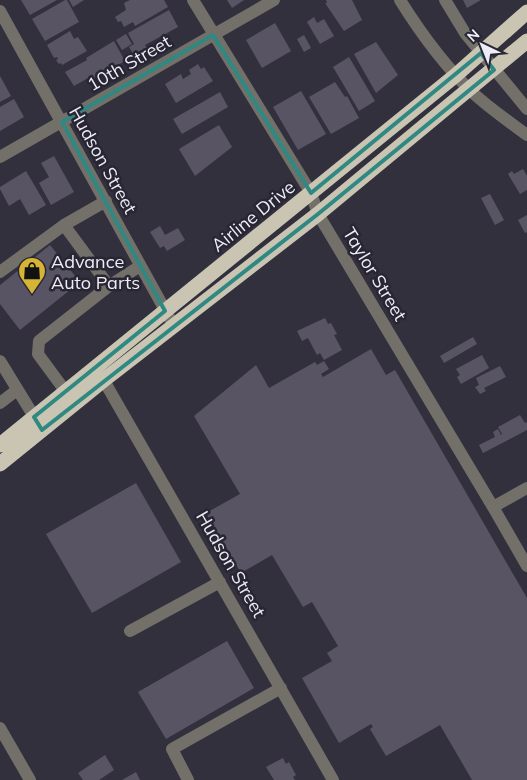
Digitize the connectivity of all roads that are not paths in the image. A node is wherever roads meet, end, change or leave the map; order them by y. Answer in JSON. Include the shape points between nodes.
{"nodes":[{"id":1,"x":193,"y":0,"type":"edge"},
{"id":2,"x":274,"y":0,"type":"edge"},
{"id":3,"x":400,"y":0,"type":"edge"},
{"id":4,"x":445,"y":0,"type":"edge"},
{"id":5,"x":0,"y":11,"type":"edge"},
{"id":6,"x":527,"y":12,"type":"edge"},
{"id":7,"x":213,"y":35,"type":"junction"},
{"id":8,"x":527,"y":42,"type":"edge"},
{"id":9,"x":481,"y":53,"type":"junction"},
{"id":10,"x":494,"y":70,"type":"junction"},
{"id":11,"x":456,"y":74,"type":"junction"},
{"id":12,"x":470,"y":90,"type":"junction"},
{"id":13,"x":527,"y":109,"type":"edge"},
{"id":14,"x":62,"y":122,"type":"junction"},
{"id":15,"x":527,"y":135,"type":"edge"},
{"id":16,"x":0,"y":157,"type":"edge"},
{"id":17,"x":311,"y":194,"type":"junction"},
{"id":18,"x":106,"y":201,"type":"junction"},
{"id":19,"x":318,"y":214,"type":"junction"},
{"id":20,"x":64,"y":225,"type":"junction"},
{"id":21,"x":140,"y":266,"type":"junction"},
{"id":22,"x":0,"y":272,"type":"edge"},
{"id":23,"x":109,"y":286,"type":"junction"},
{"id":24,"x":165,"y":311,"type":"junction"},
{"id":25,"x":174,"y":325,"type":"junction"},
{"id":26,"x":0,"y":361,"type":"edge"},
{"id":27,"x":100,"y":373,"type":"junction"},
{"id":28,"x":17,"y":390,"type":"junction"},
{"id":29,"x":66,"y":392,"type":"junction"},
{"id":30,"x":0,"y":404,"type":"edge"},
{"id":31,"x":38,"y":423,"type":"junction"},
{"id":32,"x":0,"y":445,"type":"edge"},
{"id":33,"x":0,"y":464,"type":"edge"},
{"id":34,"x":527,"y":488,"type":"edge"},
{"id":35,"x":493,"y":507,"type":"junction"},
{"id":36,"x":527,"y":566,"type":"edge"},
{"id":37,"x":220,"y":582,"type":"junction"},
{"id":38,"x":130,"y":631,"type":"dead end"},
{"id":39,"x":281,"y":688,"type":"junction"},
{"id":40,"x":0,"y":728,"type":"edge"},
{"id":41,"x":30,"y":780,"type":"edge"},
{"id":42,"x":188,"y":780,"type":"edge"},
{"id":43,"x":333,"y":780,"type":"edge"}],
"edges":[{"from":1,"to":7,"type":"street","name":"Taylor Street"},
{"from":2,"to":7,"type":"street","name":"10th Street"},
{"from":3,"to":11,"type":"street"},
{"from":4,"to":9,"type":"street","via":[[465,34]]},
{"from":5,"to":14,"type":"street","name":"Hudson Street"},
{"from":6,"to":9,"type":"highway","name":"Airline Drive"},
{"from":7,"to":14,"type":"street","name":"10th Street"},
{"from":7,"to":17,"type":"street","name":"Taylor Street"},
{"from":8,"to":10,"type":"highway","name":"Airline Drive"},
{"from":9,"to":10,"type":"street"},
{"from":9,"to":11,"type":"highway","name":"Airline Drive"},
{"from":10,"to":12,"type":"highway","name":"Airline Drive"},
{"from":10,"to":13,"type":"street"},
{"from":11,"to":12,"type":"street"},
{"from":11,"to":17,"type":"highway","name":"Airline Drive"},
{"from":12,"to":15,"type":"street"},
{"from":12,"to":19,"type":"highway","name":"Airline Drive"},
{"from":14,"to":16,"type":"street","name":"10th Street"},
{"from":14,"to":18,"type":"street","name":"Hudson Street"},
{"from":17,"to":19,"type":"street","name":"Taylor Street"},
{"from":17,"to":24,"type":"highway","name":"Airline Drive"},
{"from":18,"to":20,"type":"street"},
{"from":18,"to":21,"type":"street","name":"Hudson Street"},
{"from":19,"to":25,"type":"highway","name":"Airline Drive"},
{"from":19,"to":35,"type":"street","name":"Taylor Street"},
{"from":20,"to":22,"type":"street"},
{"from":20,"to":23,"type":"street"},
{"from":21,"to":23,"type":"street"},
{"from":21,"to":24,"type":"street","name":"Hudson Street"},
{"from":23,"to":29,"type":"street","via":[[39,341],[38,354]]},
{"from":24,"to":25,"type":"street","name":"Hudson Street"},
{"from":24,"to":27,"type":"highway","name":"Airline Drive"},
{"from":25,"to":27,"type":"highway","name":"Airline Drive"},
{"from":26,"to":28,"type":"street"},
{"from":27,"to":29,"type":"highway","name":"Airline Drive"},
{"from":27,"to":31,"type":"highway","name":"Airline Drive"},
{"from":27,"to":37,"type":"street","name":"Hudson Street"},
{"from":28,"to":30,"type":"street"},
{"from":28,"to":31,"type":"street"},
{"from":29,"to":31,"type":"highway","name":"Airline Drive"},
{"from":31,"to":32,"type":"highway","name":"Airline Drive"},
{"from":31,"to":33,"type":"highway","name":"Airline Drive"},
{"from":34,"to":35,"type":"street"},
{"from":35,"to":36,"type":"street","name":"Taylor Street"},
{"from":37,"to":38,"type":"street"},
{"from":37,"to":39,"type":"street","name":"Hudson Street"},
{"from":39,"to":42,"type":"street","via":[[172,749]]},
{"from":39,"to":43,"type":"street","name":"Hudson Street"},
{"from":40,"to":41,"type":"street"}]}
